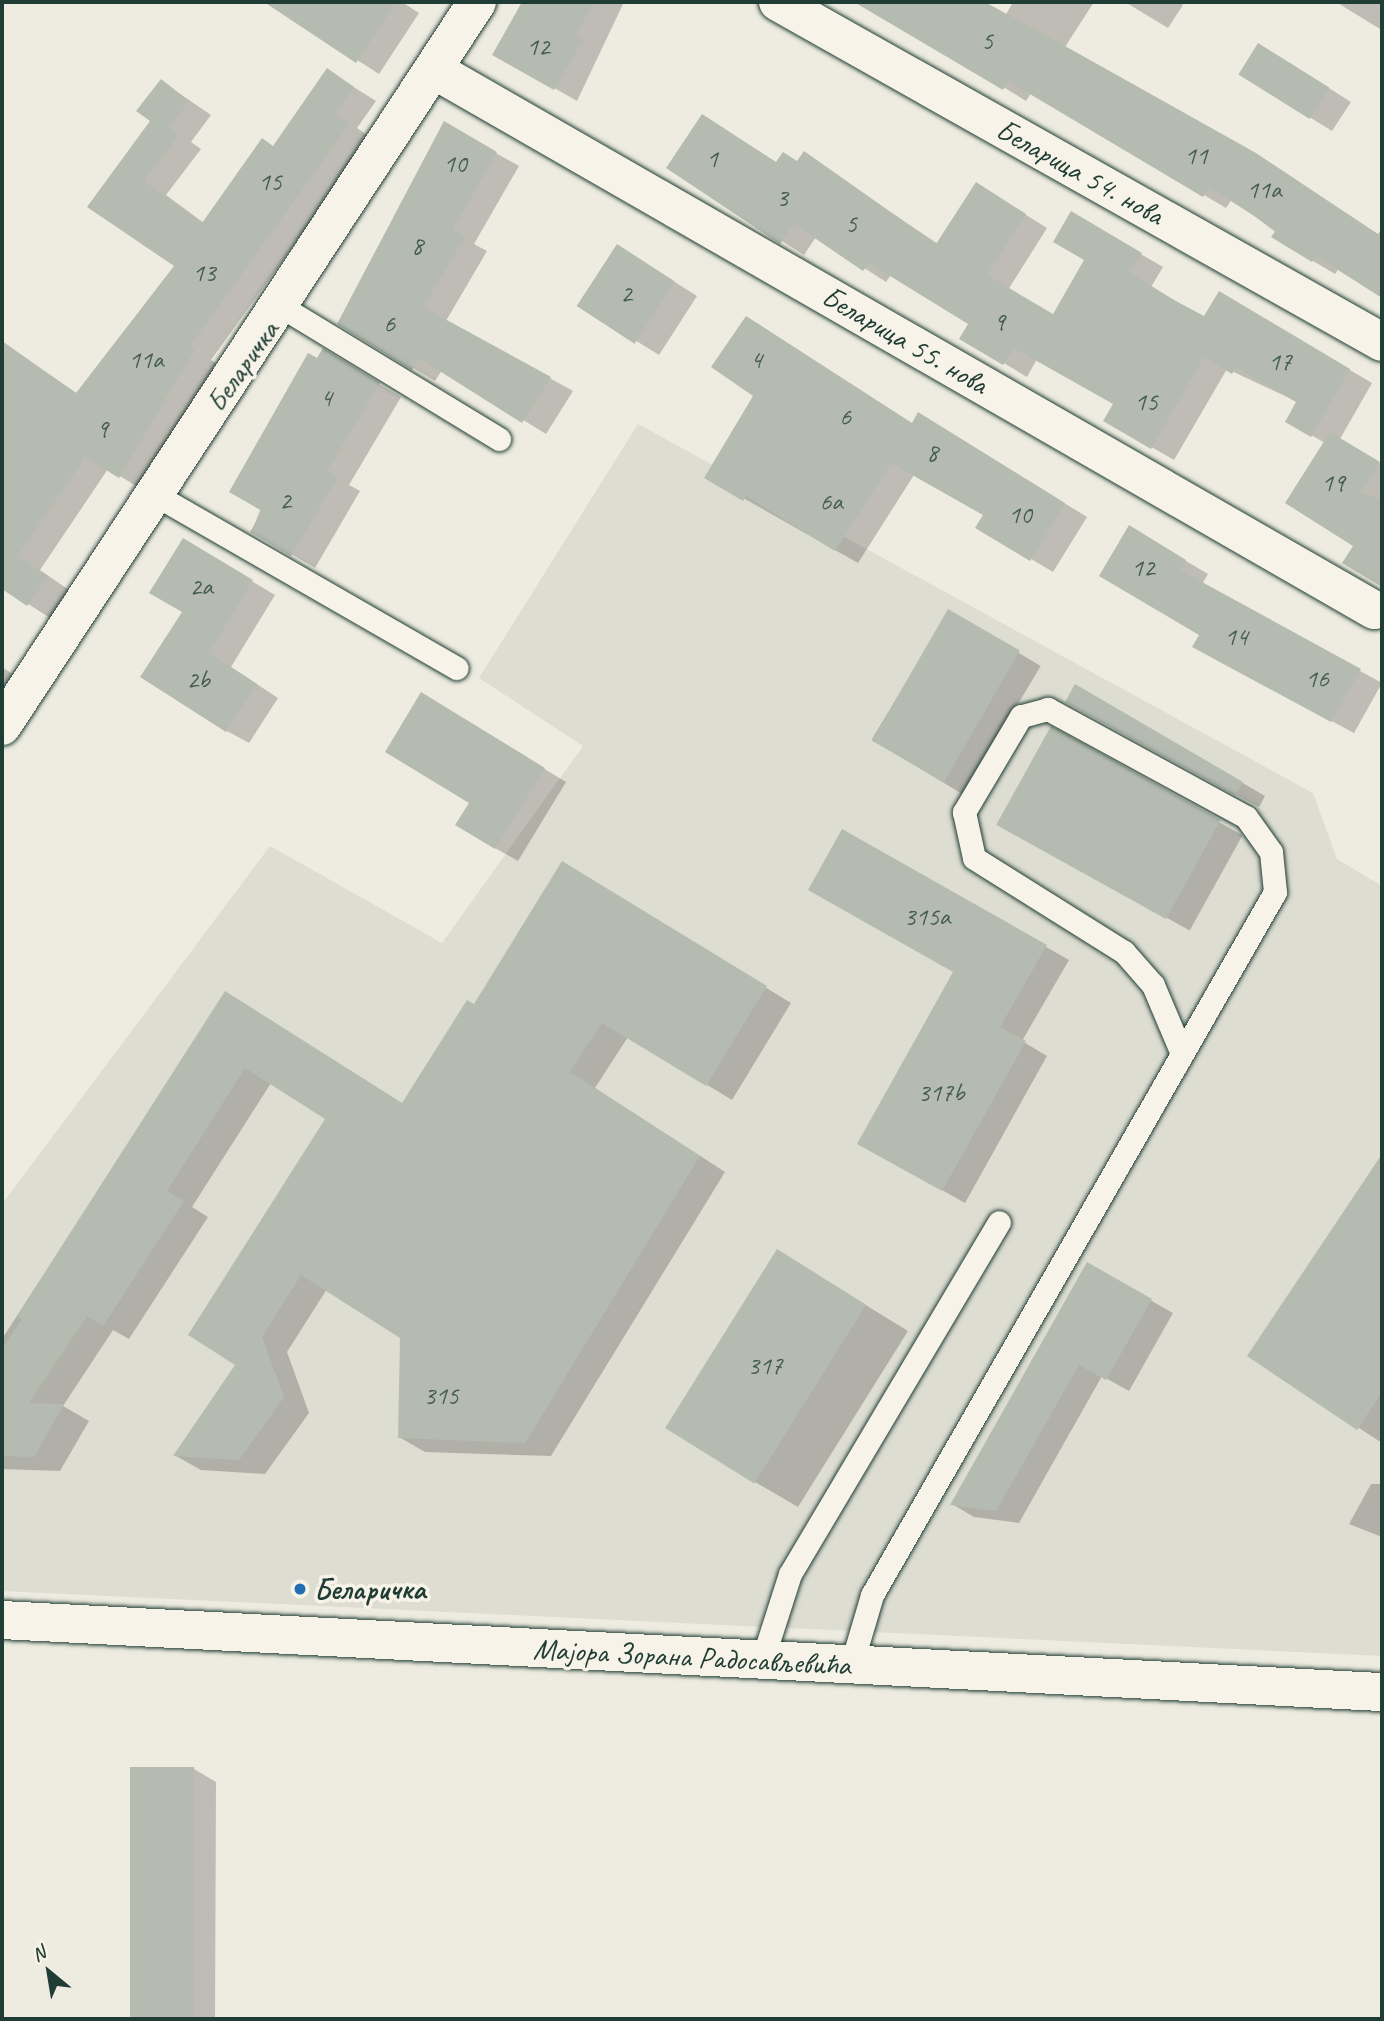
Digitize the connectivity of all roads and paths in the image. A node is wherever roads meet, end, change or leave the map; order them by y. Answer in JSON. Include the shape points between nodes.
{"nodes":[{"id":1,"x":477,"y":2,"type":"edge"},
{"id":2,"x":778,"y":2,"type":"edge"},
{"id":3,"x":436,"y":71,"type":"junction"},
{"id":4,"x":282,"y":307,"type":"junction"},
{"id":5,"x":1382,"y":342,"type":"edge"},
{"id":6,"x":499,"y":439,"type":"dead end"},
{"id":7,"x":154,"y":494,"type":"junction"},
{"id":8,"x":1374,"y":610,"type":"dead end"},
{"id":9,"x":457,"y":668,"type":"dead end"},
{"id":10,"x":2,"y":726,"type":"edge"},
{"id":11,"x":1180,"y":1049,"type":"junction"},
{"id":12,"x":999,"y":1222,"type":"dead end"},
{"id":13,"x":2,"y":1620,"type":"edge"},
{"id":14,"x":762,"y":1661,"type":"junction"},
{"id":15,"x":850,"y":1666,"type":"junction"},
{"id":16,"x":1382,"y":1692,"type":"edge"}],
"edges":[{"from":1,"to":3,"type":"street","name":"Беларичка"},
{"from":2,"to":5,"type":"street","name":"Беларица 54. нова"},
{"from":3,"to":4,"type":"street","name":"Беларичка"},
{"from":3,"to":8,"type":"street","name":"Беларица 55. нова"},
{"from":4,"to":6,"type":"lane"},
{"from":4,"to":7,"type":"street","name":"Беларичка"},
{"from":7,"to":9,"type":"lane"},
{"from":7,"to":10,"type":"street","name":"Беларичка"},
{"from":11,"to":11,"type":"lane","via":[[1275,892],[1271,852],[1246,817],[1048,709],[1021,716],[964,812],[974,858],[1124,952],[1153,985]]},
{"from":11,"to":15,"type":"lane","via":[[872,1595]]},
{"from":12,"to":14,"type":"lane","via":[[796,1562]]},
{"from":13,"to":14,"type":"street","name":"Мајора Зорана Радосављевића"},
{"from":14,"to":15,"type":"street","name":"Мајора Зорана Радосављевића"},
{"from":15,"to":16,"type":"street","name":"Мајора Зорана Радосављевића"}]}
